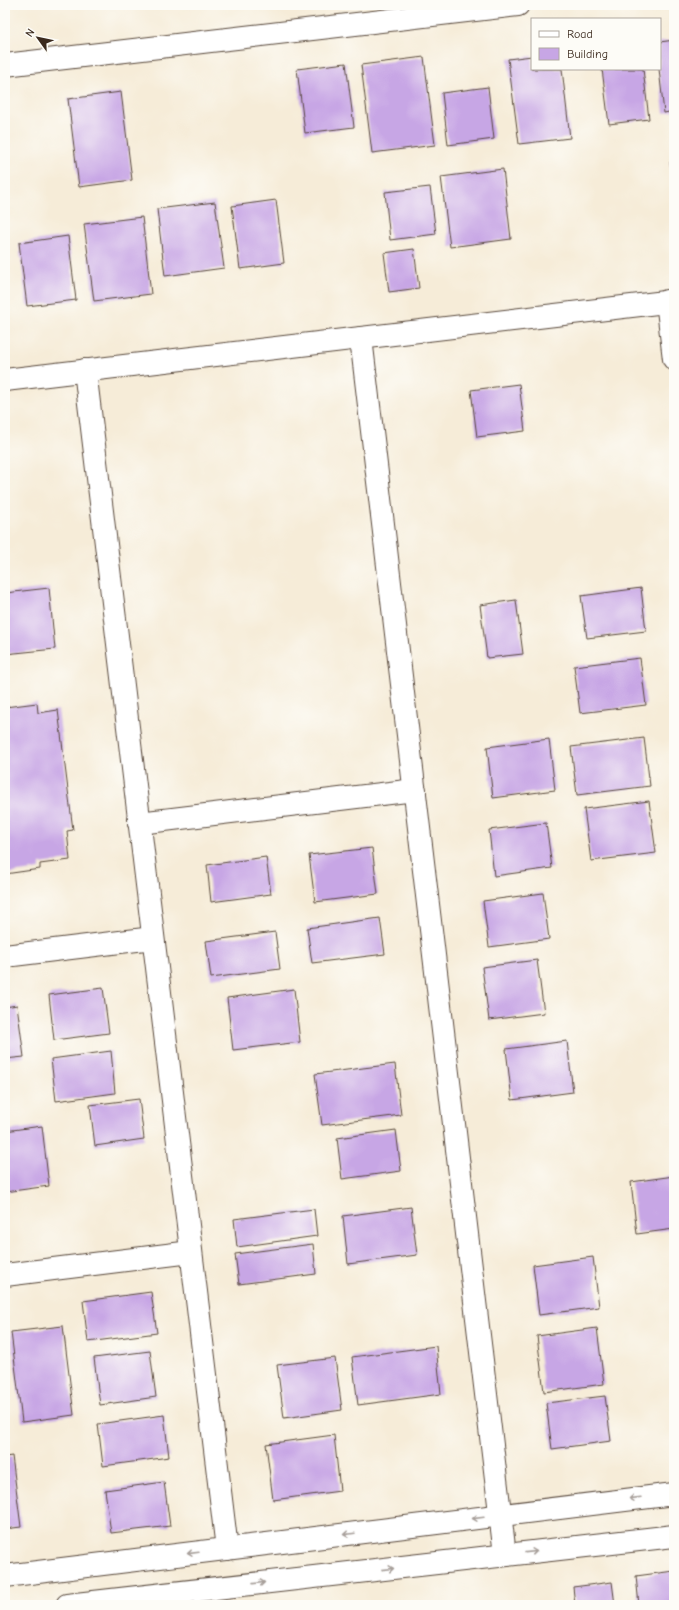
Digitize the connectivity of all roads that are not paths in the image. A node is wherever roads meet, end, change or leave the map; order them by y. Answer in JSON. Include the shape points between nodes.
{"nodes":[{"id":1,"x":518,"y":5,"type":"edge"},
{"id":2,"x":5,"y":65,"type":"edge"},
{"id":3,"x":670,"y":301,"type":"edge"},
{"id":4,"x":361,"y":338,"type":"junction"},
{"id":5,"x":674,"y":359,"type":"edge"},
{"id":6,"x":85,"y":370,"type":"junction"},
{"id":7,"x":5,"y":380,"type":"edge"},
{"id":8,"x":415,"y":790,"type":"junction"},
{"id":9,"x":139,"y":823,"type":"junction"},
{"id":10,"x":153,"y":938,"type":"junction"},
{"id":11,"x":5,"y":956,"type":"edge"},
{"id":12,"x":191,"y":1252,"type":"junction"},
{"id":13,"x":5,"y":1275,"type":"edge"},
{"id":14,"x":674,"y":1494,"type":"edge"},
{"id":15,"x":501,"y":1515,"type":"junction"},
{"id":16,"x":674,"y":1536,"type":"edge"},
{"id":17,"x":227,"y":1549,"type":"junction"},
{"id":18,"x":506,"y":1555,"type":"junction"},
{"id":19,"x":5,"y":1576,"type":"edge"},
{"id":20,"x":232,"y":1596,"type":"edge"},
{"id":21,"x":67,"y":1605,"type":"edge"}],
"edges":[{"from":1,"to":2,"type":"street"},
{"from":3,"to":4,"type":"street"},
{"from":3,"to":5,"type":"street"},
{"from":4,"to":6,"type":"street"},
{"from":4,"to":8,"type":"street"},
{"from":6,"to":7,"type":"street"},
{"from":6,"to":9,"type":"street"},
{"from":8,"to":9,"type":"street"},
{"from":8,"to":15,"type":"street"},
{"from":9,"to":10,"type":"street"},
{"from":10,"to":11,"type":"street"},
{"from":10,"to":12,"type":"street"},
{"from":12,"to":13,"type":"street"},
{"from":12,"to":17,"type":"street"},
{"from":14,"to":15,"type":"street","one_way":true},
{"from":15,"to":17,"type":"street","one_way":true},
{"from":15,"to":18,"type":"street"},
{"from":18,"to":16,"type":"street","one_way":true},
{"from":17,"to":19,"type":"street","one_way":true},
{"from":20,"to":18,"type":"street","one_way":true},
{"from":20,"to":21,"type":"street"}]}
